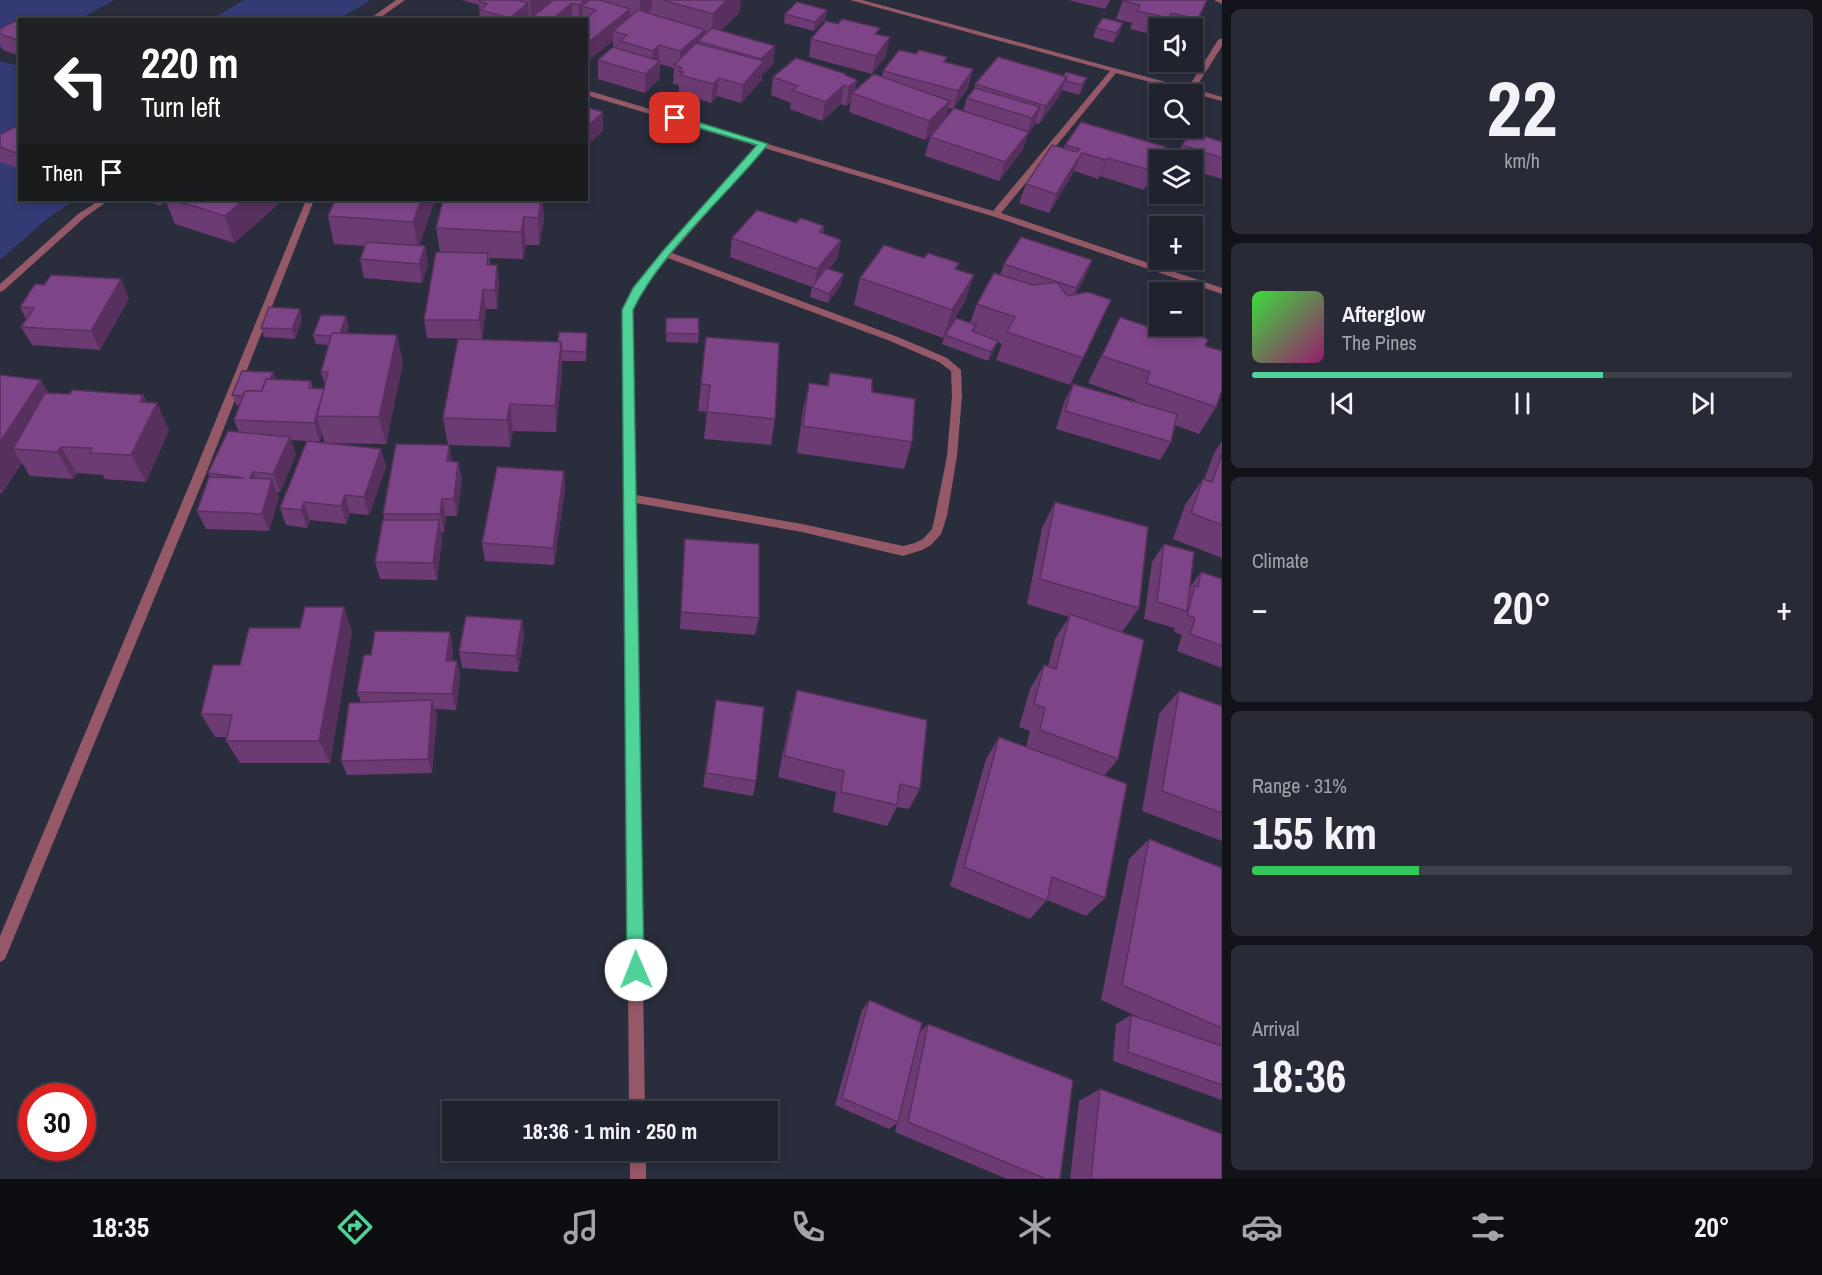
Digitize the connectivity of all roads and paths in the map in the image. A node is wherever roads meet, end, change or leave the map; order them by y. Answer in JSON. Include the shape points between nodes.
{"nodes":[{"id":1,"x":401,"y":0,"type":"edge"},
{"id":2,"x":854,"y":0,"type":"edge"},
{"id":3,"x":1218,"y":0,"type":"edge"},
{"id":4,"x":1222,"y":2,"type":"edge"},
{"id":5,"x":374,"y":18,"type":"edge"},
{"id":6,"x":1222,"y":40,"type":"edge"},
{"id":7,"x":1114,"y":71,"type":"junction"},
{"id":8,"x":1163,"y":84,"type":"edge"},
{"id":9,"x":1194,"y":84,"type":"edge"},
{"id":10,"x":588,"y":93,"type":"edge"},
{"id":11,"x":1203,"y":94,"type":"edge"},
{"id":12,"x":1222,"y":99,"type":"edge"},
{"id":13,"x":763,"y":144,"type":"junction"},
{"id":14,"x":104,"y":201,"type":"edge"},
{"id":15,"x":310,"y":201,"type":"edge"},
{"id":16,"x":995,"y":214,"type":"junction"},
{"id":17,"x":666,"y":254,"type":"junction"},
{"id":18,"x":0,"y":289,"type":"edge"},
{"id":19,"x":1222,"y":291,"type":"edge"},
{"id":20,"x":630,"y":498,"type":"junction"},
{"id":21,"x":0,"y":954,"type":"edge"},
{"id":22,"x":638,"y":1101,"type":"edge"},
{"id":23,"x":638,"y":1161,"type":"edge"},
{"id":24,"x":638,"y":1179,"type":"edge"}],
"edges":[{"from":1,"to":5,"type":"street"},
{"from":2,"to":7,"type":"street"},
{"from":3,"to":4,"type":"street"},
{"from":6,"to":9,"type":"street"},
{"from":7,"to":8,"type":"street"},
{"from":7,"to":16,"type":"street"},
{"from":10,"to":13,"type":"street"},
{"from":11,"to":12,"type":"street"},
{"from":13,"to":16,"type":"street"},
{"from":13,"to":17,"type":"street"},
{"from":14,"to":18,"type":"street","via":[[81,216]]},
{"from":15,"to":21,"type":"street"},
{"from":16,"to":19,"type":"street"},
{"from":17,"to":20,"type":"street","via":[[637,290],[628,310]]},
{"from":17,"to":20,"type":"street","via":[[943,360],[956,370],[952,456],[937,531],[927,542],[903,551],[802,528]]},
{"from":20,"to":22,"type":"street"},
{"from":23,"to":24,"type":"street"}]}
